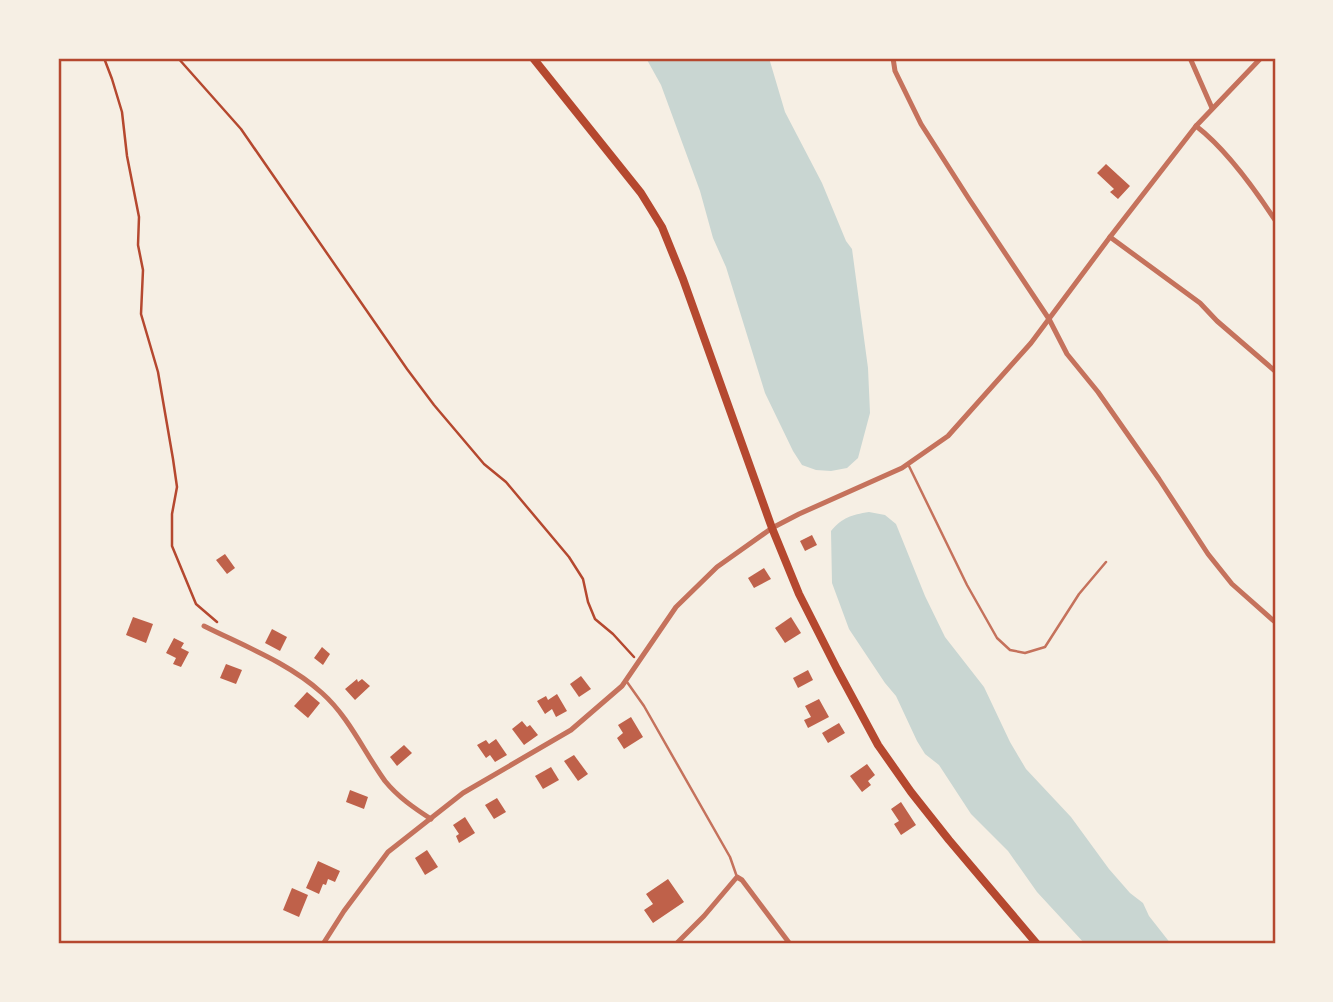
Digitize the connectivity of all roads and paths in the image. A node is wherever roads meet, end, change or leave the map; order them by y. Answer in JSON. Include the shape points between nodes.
{"nodes":[{"id":1,"x":104,"y":58,"type":"edge"},
{"id":2,"x":178,"y":58,"type":"edge"},
{"id":3,"x":533,"y":58,"type":"edge"},
{"id":4,"x":893,"y":58,"type":"edge"},
{"id":5,"x":1190,"y":58,"type":"edge"},
{"id":6,"x":1261,"y":58,"type":"edge"},
{"id":7,"x":1212,"y":108,"type":"junction"},
{"id":8,"x":1196,"y":127,"type":"junction"},
{"id":9,"x":1275,"y":219,"type":"edge"},
{"id":10,"x":1110,"y":236,"type":"junction"},
{"id":11,"x":1049,"y":319,"type":"junction"},
{"id":12,"x":1275,"y":371,"type":"edge"},
{"id":13,"x":908,"y":464,"type":"junction"},
{"id":14,"x":772,"y":528,"type":"junction"},
{"id":15,"x":1106,"y":562,"type":"dead end"},
{"id":16,"x":1275,"y":622,"type":"edge"},
{"id":17,"x":204,"y":626,"type":"dead end"},
{"id":18,"x":223,"y":628,"type":"dead end"},
{"id":19,"x":638,"y":662,"type":"junction"},
{"id":20,"x":626,"y":680,"type":"junction"},
{"id":21,"x":430,"y":819,"type":"junction"},
{"id":22,"x":737,"y":877,"type":"junction"},
{"id":23,"x":323,"y":944,"type":"edge"},
{"id":24,"x":676,"y":944,"type":"edge"},
{"id":25,"x":790,"y":944,"type":"edge"},
{"id":26,"x":1037,"y":944,"type":"edge"}],
"edges":[{"from":1,"to":18,"type":"path","via":[[122,112],[139,217],[141,314],[158,372],[177,487],[172,546],[196,604]]},
{"from":2,"to":19,"type":"path","via":[[241,129],[434,405],[569,557],[583,579],[595,619]]},
{"from":3,"to":14,"type":"main road","via":[[641,193],[662,227]]},
{"from":4,"to":11,"type":"street","via":[[921,124]]},
{"from":5,"to":7,"type":"street"},
{"from":6,"to":7,"type":"street"},
{"from":7,"to":8,"type":"street"},
{"from":8,"to":9,"type":"street","via":[[1210,137]]},
{"from":8,"to":10,"type":"street"},
{"from":10,"to":11,"type":"street"},
{"from":10,"to":12,"type":"street","via":[[1200,303]]},
{"from":11,"to":13,"type":"street","via":[[948,436]]},
{"from":11,"to":16,"type":"street","via":[[1067,354],[1114,414],[1208,554],[1232,584]]},
{"from":13,"to":14,"type":"street"},
{"from":13,"to":15,"type":"lane","via":[[967,585],[997,638],[1010,650],[1025,653],[1045,647]]},
{"from":14,"to":19,"type":"street","via":[[717,567],[676,607]]},
{"from":14,"to":26,"type":"main road","via":[[799,594],[878,745],[949,841]]},
{"from":17,"to":21,"type":"street","via":[[293,671],[323,693],[350,725],[386,782]]},
{"from":19,"to":20,"type":"street"},
{"from":20,"to":21,"type":"street","via":[[571,730],[463,793]]},
{"from":20,"to":22,"type":"lane","via":[[730,857]]},
{"from":21,"to":23,"type":"street","via":[[388,852]]},
{"from":22,"to":24,"type":"street"},
{"from":22,"to":25,"type":"street"}]}
